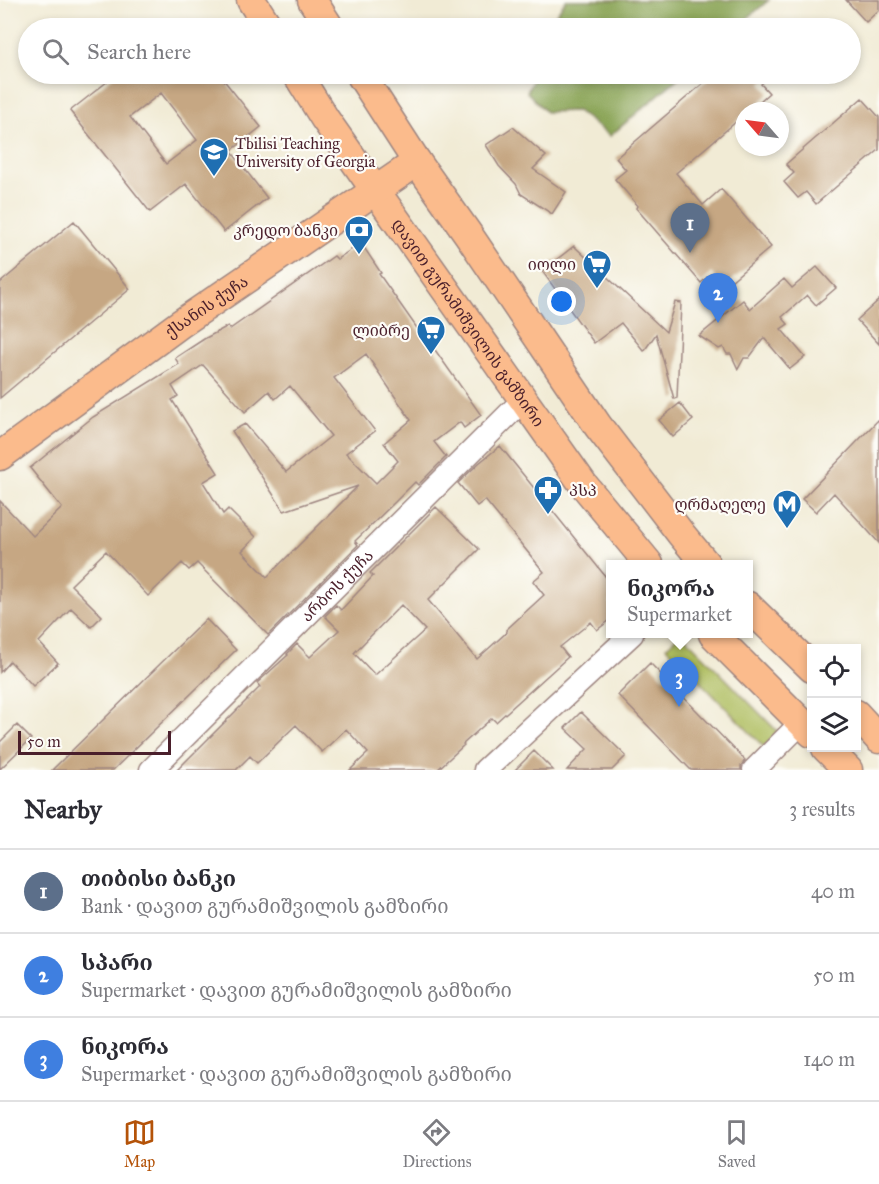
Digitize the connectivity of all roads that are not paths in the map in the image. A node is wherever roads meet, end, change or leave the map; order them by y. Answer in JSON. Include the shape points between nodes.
{"nodes":[{"id":1,"x":251,"y":0,"type":"edge"},
{"id":2,"x":312,"y":0,"type":"edge"},
{"id":3,"x":263,"y":18,"type":"edge"},
{"id":4,"x":324,"y":18,"type":"edge"},
{"id":5,"x":303,"y":84,"type":"edge"},
{"id":6,"x":366,"y":84,"type":"edge"},
{"id":7,"x":417,"y":162,"type":"junction"},
{"id":8,"x":375,"y":190,"type":"junction"},
{"id":9,"x":524,"y":399,"type":"junction"},
{"id":10,"x":0,"y":456,"type":"edge"},
{"id":11,"x":684,"y":553,"type":"edge"},
{"id":12,"x":646,"y":560,"type":"edge"},
{"id":13,"x":698,"y":560,"type":"edge"},
{"id":14,"x":753,"y":611,"type":"edge"},
{"id":15,"x":627,"y":638,"type":"edge"},
{"id":16,"x":718,"y":638,"type":"edge"},
{"id":17,"x":807,"y":663,"type":"edge"},
{"id":18,"x":861,"y":719,"type":"edge"},
{"id":19,"x":806,"y":728,"type":"edge"},
{"id":20,"x":879,"y":739,"type":"edge"},
{"id":21,"x":831,"y":752,"type":"edge"},
{"id":22,"x":151,"y":770,"type":"edge"},
{"id":23,"x":485,"y":770,"type":"edge"},
{"id":24,"x":754,"y":770,"type":"edge"},
{"id":25,"x":848,"y":770,"type":"edge"}],
"edges":[{"from":1,"to":3,"type":"main road"},
{"from":2,"to":4,"type":"main road"},
{"from":5,"to":8,"type":"main road","name":"დავით გურამიშვილის გამზირი"},
{"from":6,"to":7,"type":"main road"},
{"from":7,"to":8,"type":"main road","name":"ქსანის ქუჩა"},
{"from":7,"to":11,"type":"main road"},
{"from":8,"to":9,"type":"main road","name":"დავით გურამიშვილის გამზირი"},
{"from":8,"to":10,"type":"main road","name":"ქსანის ქუჩა","via":[[156,341]]},
{"from":9,"to":12,"type":"main road","name":"დავით გურამიშვილის გამზირი","via":[[583,484]]},
{"from":9,"to":22,"type":"street","name":"არბოს ქუჩა"},
{"from":11,"to":13,"type":"main road"},
{"from":14,"to":17,"type":"main road"},
{"from":15,"to":23,"type":"street"},
{"from":16,"to":19,"type":"main road"},
{"from":18,"to":20,"type":"main road"},
{"from":19,"to":24,"type":"street"},
{"from":21,"to":25,"type":"main road"}]}
